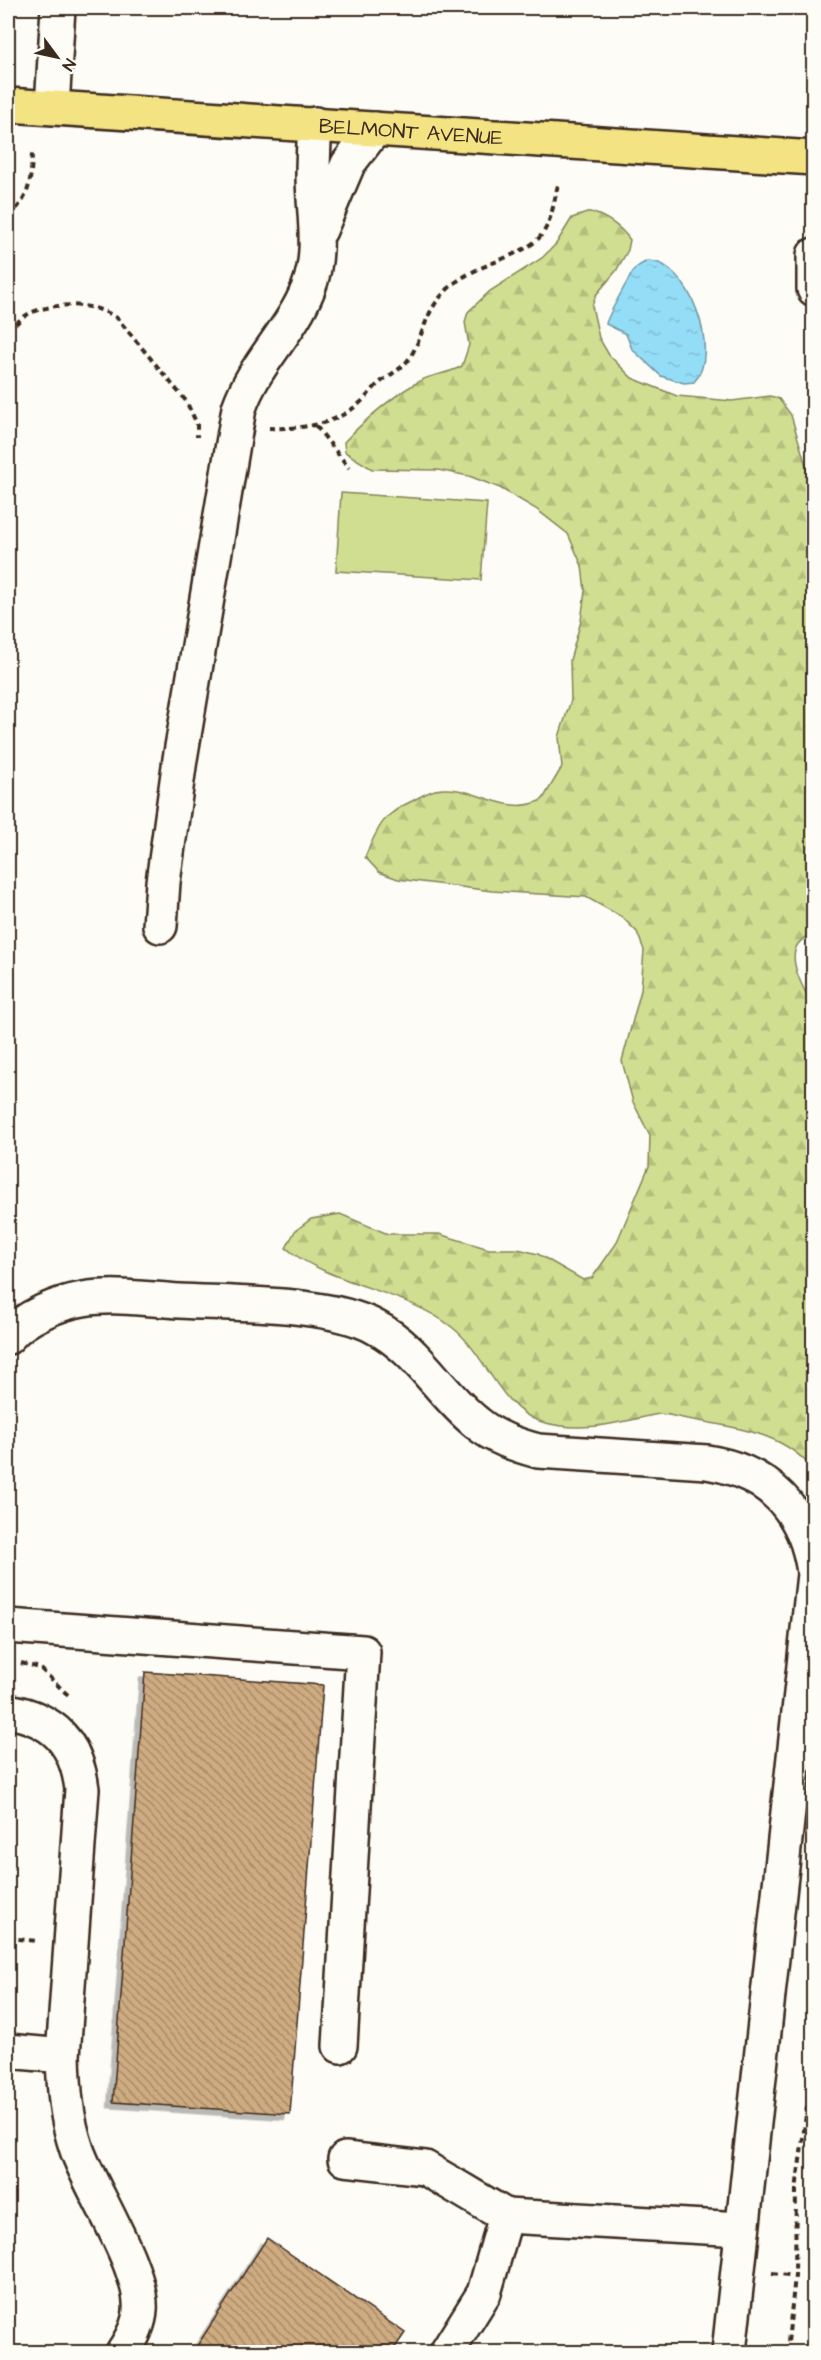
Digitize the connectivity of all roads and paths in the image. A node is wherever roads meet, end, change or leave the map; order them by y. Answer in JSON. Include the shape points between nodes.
{"nodes":[{"id":1,"x":58,"y":8,"type":"edge"},
{"id":2,"x":8,"y":105,"type":"edge"},
{"id":3,"x":52,"y":107,"type":"junction"},
{"id":4,"x":315,"y":124,"type":"junction"},
{"id":5,"x":375,"y":129,"type":"junction"},
{"id":6,"x":32,"y":154,"type":"dead end"},
{"id":7,"x":813,"y":158,"type":"edge"},
{"id":8,"x":558,"y":185,"type":"dead end"},
{"id":9,"x":8,"y":216,"type":"edge"},
{"id":10,"x":317,"y":237,"type":"junction"},
{"id":11,"x":813,"y":255,"type":"edge"},
{"id":12,"x":813,"y":289,"type":"edge"},
{"id":13,"x":8,"y":331,"type":"edge"},
{"id":14,"x":316,"y":426,"type":"junction"},
{"id":15,"x":265,"y":428,"type":"dead end"},
{"id":16,"x":197,"y":446,"type":"dead end"},
{"id":17,"x":349,"y":468,"type":"dead end"},
{"id":18,"x":160,"y":926,"type":"dead end"},
{"id":19,"x":8,"y":1337,"type":"edge"},
{"id":20,"x":813,"y":1573,"type":"edge"},
{"id":21,"x":8,"y":1626,"type":"edge"},
{"id":22,"x":8,"y":1711,"type":"edge"},
{"id":23,"x":8,"y":1938,"type":"edge"},
{"id":24,"x":48,"y":1942,"type":"dead end"},
{"id":25,"x":340,"y":2046,"type":"dead end"},
{"id":26,"x":8,"y":2051,"type":"edge"},
{"id":27,"x":813,"y":2055,"type":"edge"},
{"id":28,"x":63,"y":2056,"type":"junction"},
{"id":29,"x":345,"y":2159,"type":"dead end"},
{"id":30,"x":506,"y":2216,"type":"junction"},
{"id":31,"x":742,"y":2229,"type":"junction"},
{"id":32,"x":123,"y":2352,"type":"edge"},
{"id":33,"x":447,"y":2352,"type":"edge"},
{"id":34,"x":729,"y":2352,"type":"edge"},
{"id":35,"x":787,"y":2352,"type":"edge"}],
"edges":[{"from":1,"to":3,"type":"street"},
{"from":2,"to":3,"type":"main road","name":"BELMONT AVENUE"},
{"from":3,"to":4,"type":"main road","name":"BELMONT AVENUE"},
{"from":4,"to":5,"type":"main road","name":"BELMONT AVENUE"},
{"from":4,"to":10,"type":"street"},
{"from":5,"to":7,"type":"main road","name":"BELMONT AVENUE"},
{"from":5,"to":10,"type":"street","via":[[348,164]]},
{"from":6,"to":9,"type":"path","via":[[30,188],[24,201]]},
{"from":8,"to":14,"type":"path","via":[[542,235],[529,247],[462,276],[433,305],[405,364],[355,407]]},
{"from":10,"to":18,"type":"street","via":[[308,288],[251,378],[239,408],[180,759]]},
{"from":11,"to":12,"type":"street"},
{"from":13,"to":16,"type":"path","via":[[29,314],[69,304],[106,311],[117,318],[186,401],[197,424]]},
{"from":14,"to":15,"type":"path"},
{"from":14,"to":17,"type":"path"},
{"from":19,"to":20,"type":"street","via":[[63,1303],[85,1299],[122,1297],[339,1313],[376,1327],[411,1352],[476,1423],[515,1445],[538,1451],[707,1462],[753,1475],[796,1516],[810,1548]]},
{"from":20,"to":31,"type":"street"},
{"from":21,"to":25,"type":"street","via":[[363,1652]]},
{"from":22,"to":28,"type":"street","via":[[27,1714],[60,1734],[79,1765],[82,1789]]},
{"from":23,"to":24,"type":"path"},
{"from":26,"to":28,"type":"street"},
{"from":27,"to":35,"type":"path","via":[[796,2190],[795,2276]]},
{"from":28,"to":32,"type":"street","via":[[69,2125],[138,2289],[137,2327]]},
{"from":29,"to":30,"type":"street","via":[[425,2168]]},
{"from":30,"to":31,"type":"street"},
{"from":30,"to":33,"type":"street","via":[[484,2293]]},
{"from":31,"to":34,"type":"street"}]}
